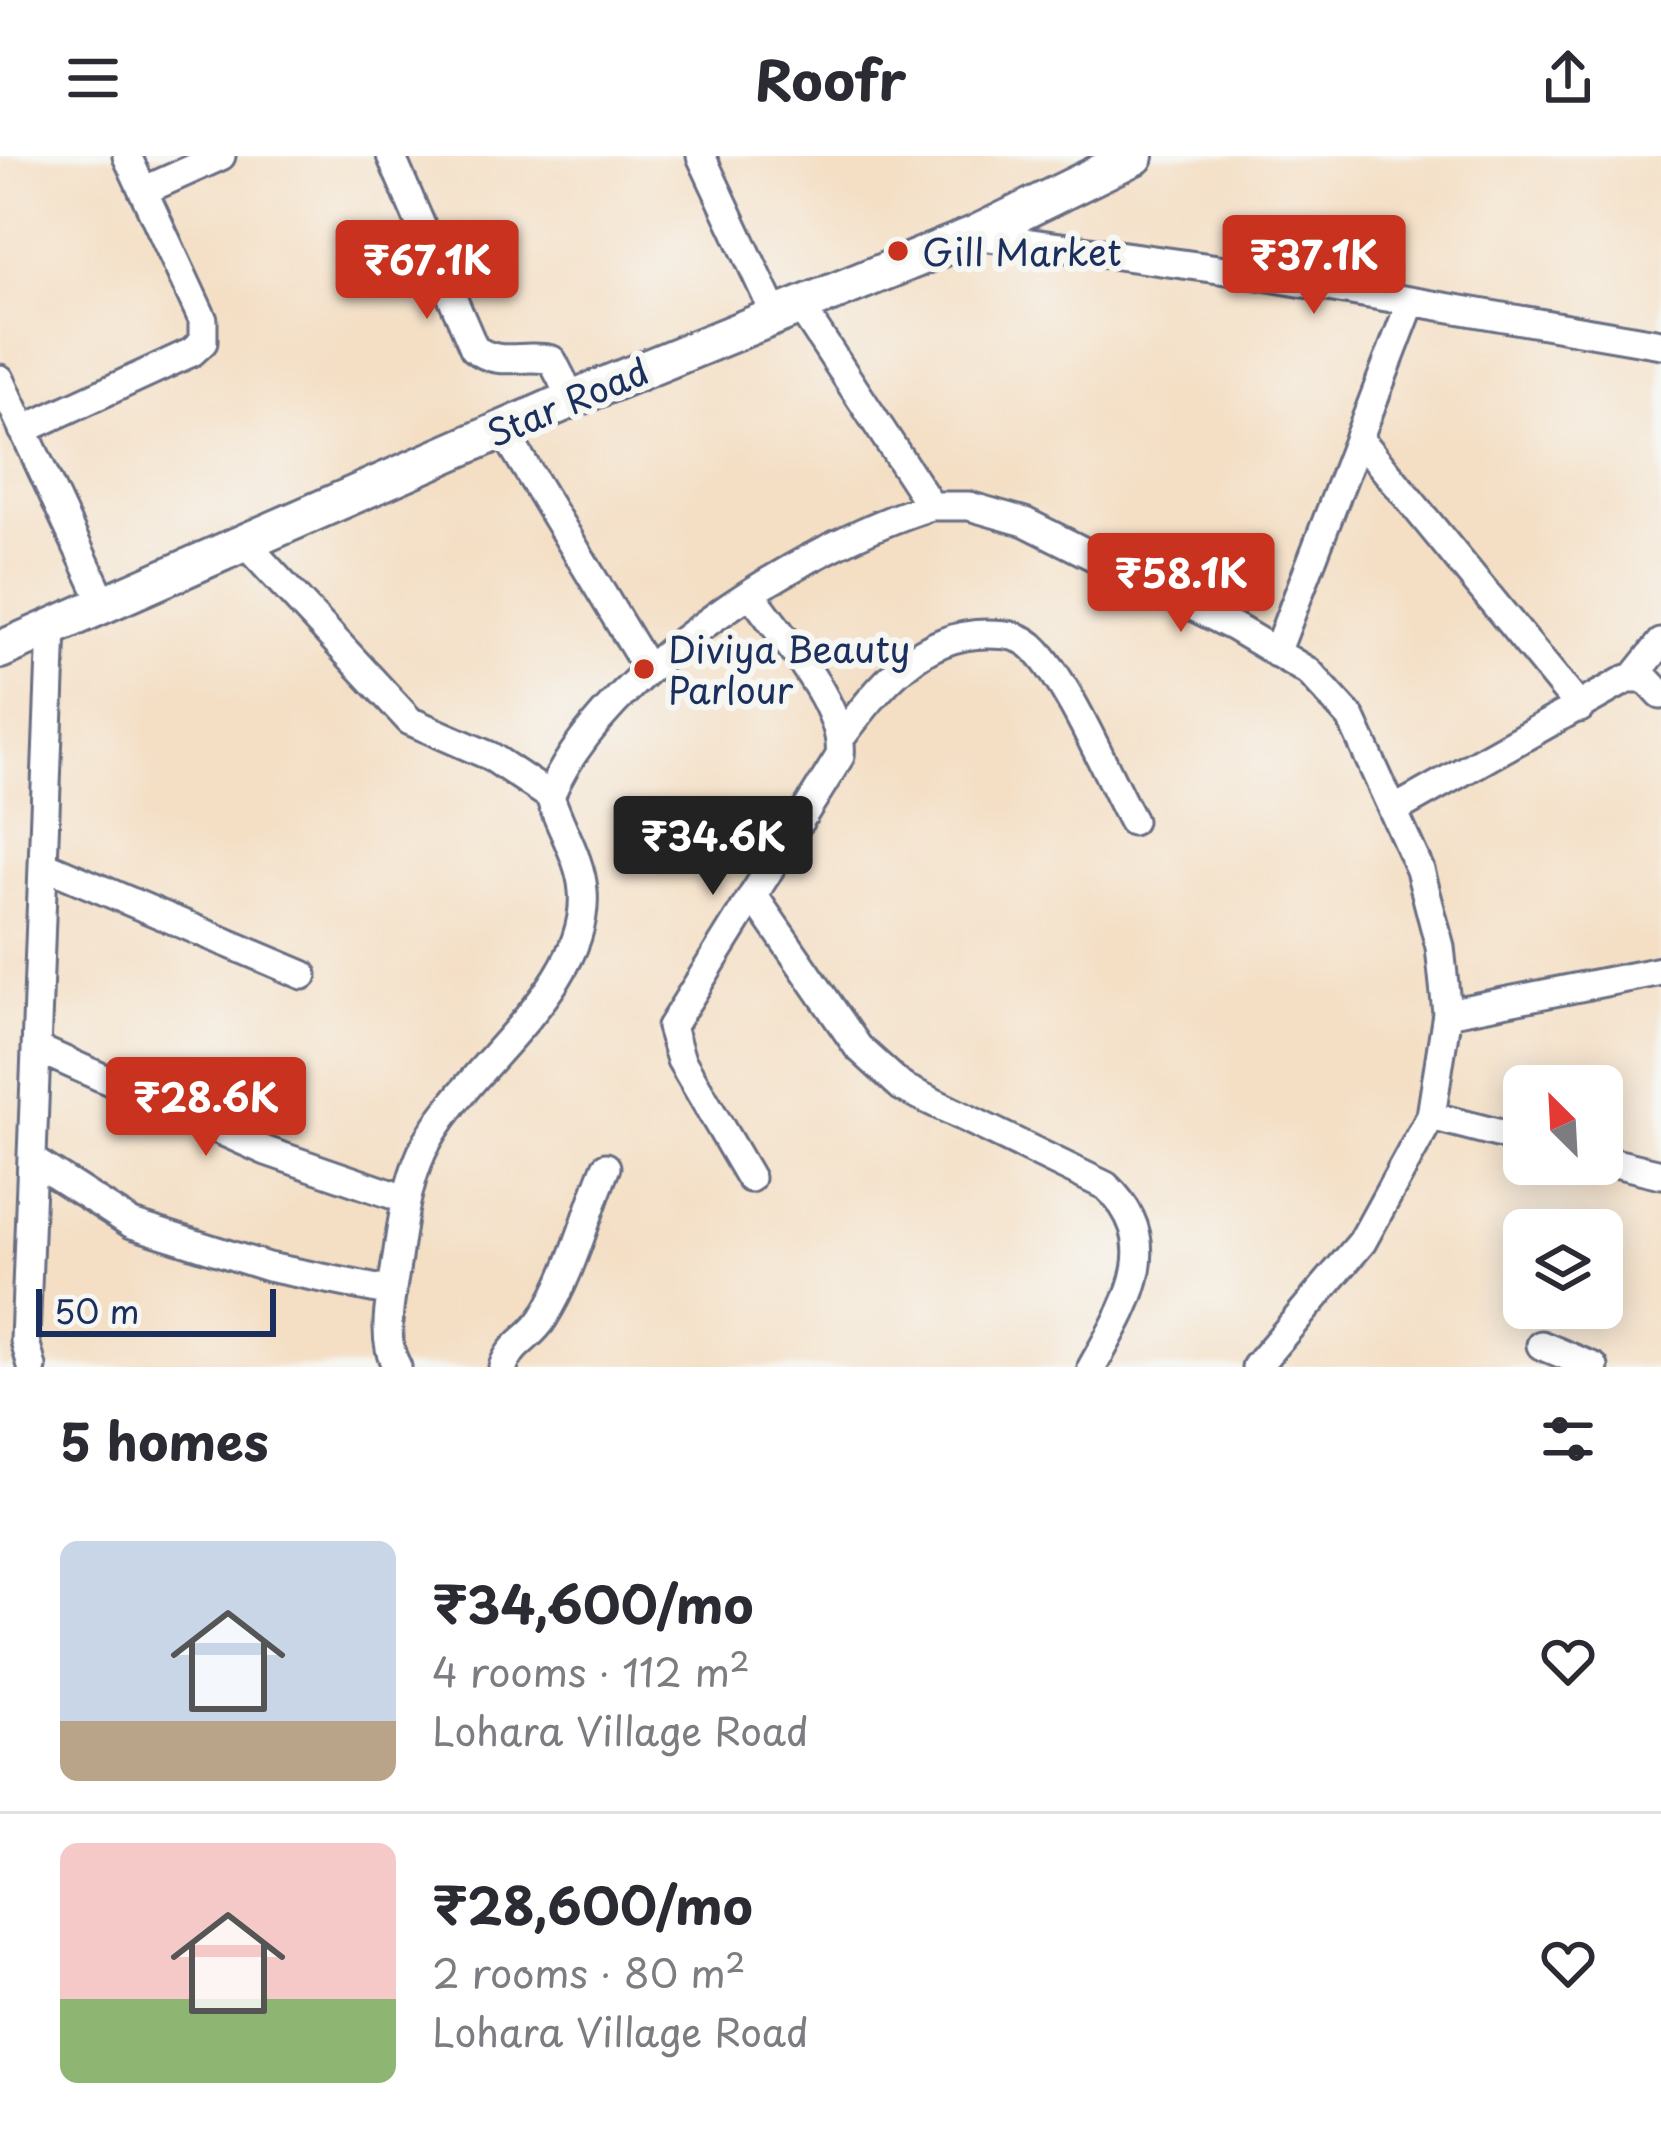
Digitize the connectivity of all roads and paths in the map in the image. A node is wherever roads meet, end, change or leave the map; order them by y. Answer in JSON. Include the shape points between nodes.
{"nodes":[{"id":1,"x":127,"y":156,"type":"edge"},
{"id":2,"x":221,"y":156,"type":"edge"},
{"id":3,"x":391,"y":156,"type":"edge"},
{"id":4,"x":701,"y":156,"type":"edge"},
{"id":5,"x":1126,"y":158,"type":"edge"},
{"id":6,"x":143,"y":191,"type":"junction"},
{"id":7,"x":974,"y":235,"type":"junction"},
{"id":8,"x":1412,"y":302,"type":"junction"},
{"id":9,"x":787,"y":310,"type":"junction"},
{"id":10,"x":1661,"y":344,"type":"edge"},
{"id":11,"x":0,"y":380,"type":"edge"},
{"id":12,"x":572,"y":399,"type":"junction"},
{"id":13,"x":502,"y":428,"type":"junction"},
{"id":14,"x":23,"y":430,"type":"junction"},
{"id":15,"x":1359,"y":438,"type":"junction"},
{"id":16,"x":931,"y":506,"type":"junction"},
{"id":17,"x":242,"y":541,"type":"junction"},
{"id":18,"x":752,"y":595,"type":"junction"},
{"id":19,"x":104,"y":604,"type":"junction"},
{"id":20,"x":52,"y":627,"type":"junction"},
{"id":21,"x":1661,"y":643,"type":"edge"},
{"id":22,"x":0,"y":650,"type":"edge"},
{"id":23,"x":1276,"y":652,"type":"junction"},
{"id":24,"x":647,"y":668,"type":"junction"},
{"id":25,"x":1633,"y":678,"type":"junction"},
{"id":26,"x":1661,"y":695,"type":"edge"},
{"id":27,"x":1580,"y":708,"type":"junction"},
{"id":28,"x":842,"y":736,"type":"junction"},
{"id":29,"x":550,"y":796,"type":"junction"},
{"id":30,"x":1394,"y":810,"type":"junction"},
{"id":31,"x":1132,"y":820,"type":"dead end"},
{"id":32,"x":44,"y":866,"type":"junction"},
{"id":33,"x":753,"y":895,"type":"junction"},
{"id":34,"x":1661,"y":971,"type":"edge"},
{"id":35,"x":303,"y":975,"type":"dead end"},
{"id":36,"x":1447,"y":1012,"type":"junction"},
{"id":37,"x":36,"y":1048,"type":"junction"},
{"id":38,"x":1431,"y":1117,"type":"junction"},
{"id":39,"x":1503,"y":1135,"type":"edge"},
{"id":40,"x":32,"y":1160,"type":"junction"},
{"id":41,"x":1623,"y":1165,"type":"edge"},
{"id":42,"x":606,"y":1167,"type":"dead end"},
{"id":43,"x":1661,"y":1174,"type":"edge"},
{"id":44,"x":750,"y":1178,"type":"dead end"},
{"id":45,"x":405,"y":1199,"type":"junction"},
{"id":46,"x":392,"y":1292,"type":"junction"},
{"id":47,"x":1540,"y":1345,"type":"dead end"},
{"id":48,"x":32,"y":1367,"type":"edge"},
{"id":49,"x":398,"y":1367,"type":"edge"},
{"id":50,"x":503,"y":1367,"type":"edge"},
{"id":51,"x":1092,"y":1367,"type":"edge"},
{"id":52,"x":1256,"y":1367,"type":"edge"},
{"id":53,"x":1594,"y":1367,"type":"edge"}],
"edges":[{"from":1,"to":6,"type":"street"},
{"from":2,"to":6,"type":"street"},
{"from":3,"to":12,"type":"street","via":[[474,348],[486,358],[551,360]]},
{"from":4,"to":9,"type":"street"},
{"from":5,"to":7,"type":"street","name":"Star Road"},
{"from":6,"to":14,"type":"street","via":[[203,320],[203,342]]},
{"from":7,"to":8,"type":"street"},
{"from":7,"to":9,"type":"street","name":"Star Road"},
{"from":8,"to":10,"type":"street"},
{"from":8,"to":15,"type":"street"},
{"from":9,"to":12,"type":"street","name":"Star Road"},
{"from":9,"to":16,"type":"street"},
{"from":11,"to":14,"type":"street"},
{"from":12,"to":13,"type":"street","name":"Star Road"},
{"from":13,"to":17,"type":"street","name":"Star Road"},
{"from":13,"to":24,"type":"street"},
{"from":14,"to":19,"type":"street"},
{"from":15,"to":23,"type":"street"},
{"from":15,"to":27,"type":"street"},
{"from":16,"to":18,"type":"street","via":[[880,522]]},
{"from":16,"to":23,"type":"street","via":[[969,506],[1024,522]]},
{"from":17,"to":19,"type":"street","name":"Star Road"},
{"from":17,"to":29,"type":"street","via":[[410,721],[490,756]]},
{"from":18,"to":24,"type":"street"},
{"from":18,"to":28,"type":"street"},
{"from":19,"to":20,"type":"street","name":"Star Road"},
{"from":20,"to":22,"type":"street","name":"Star Road"},
{"from":20,"to":32,"type":"street"},
{"from":21,"to":25,"type":"street"},
{"from":23,"to":30,"type":"street","via":[[1309,672],[1351,718]]},
{"from":24,"to":29,"type":"street","via":[[564,761]]},
{"from":25,"to":26,"type":"street"},
{"from":25,"to":27,"type":"street"},
{"from":27,"to":30,"type":"street"},
{"from":28,"to":31,"type":"street","via":[[911,659],[975,634],[1013,634],[1053,674]]},
{"from":28,"to":33,"type":"street","via":[[840,756]]},
{"from":29,"to":45,"type":"street","via":[[583,891],[579,924],[546,992],[446,1111]]},
{"from":30,"to":36,"type":"street","via":[[1441,947]]},
{"from":32,"to":35,"type":"street"},
{"from":32,"to":37,"type":"street"},
{"from":33,"to":44,"type":"street","via":[[671,1027],[681,1060]]},
{"from":33,"to":51,"type":"street","via":[[858,1046],[902,1087],[1106,1186],[1126,1205],[1139,1262],[1125,1309]]},
{"from":34,"to":36,"type":"street"},
{"from":36,"to":38,"type":"street"},
{"from":37,"to":40,"type":"street"},
{"from":37,"to":45,"type":"street","via":[[266,1150]]},
{"from":38,"to":39,"type":"street"},
{"from":38,"to":52,"type":"street","via":[[1362,1242]]},
{"from":40,"to":46,"type":"street","via":[[132,1224],[268,1268]]},
{"from":40,"to":48,"type":"street"},
{"from":41,"to":43,"type":"street"},
{"from":42,"to":50,"type":"street","via":[[550,1306]]},
{"from":45,"to":46,"type":"street"},
{"from":46,"to":49,"type":"street","via":[[388,1336]]},
{"from":47,"to":53,"type":"street"}]}
